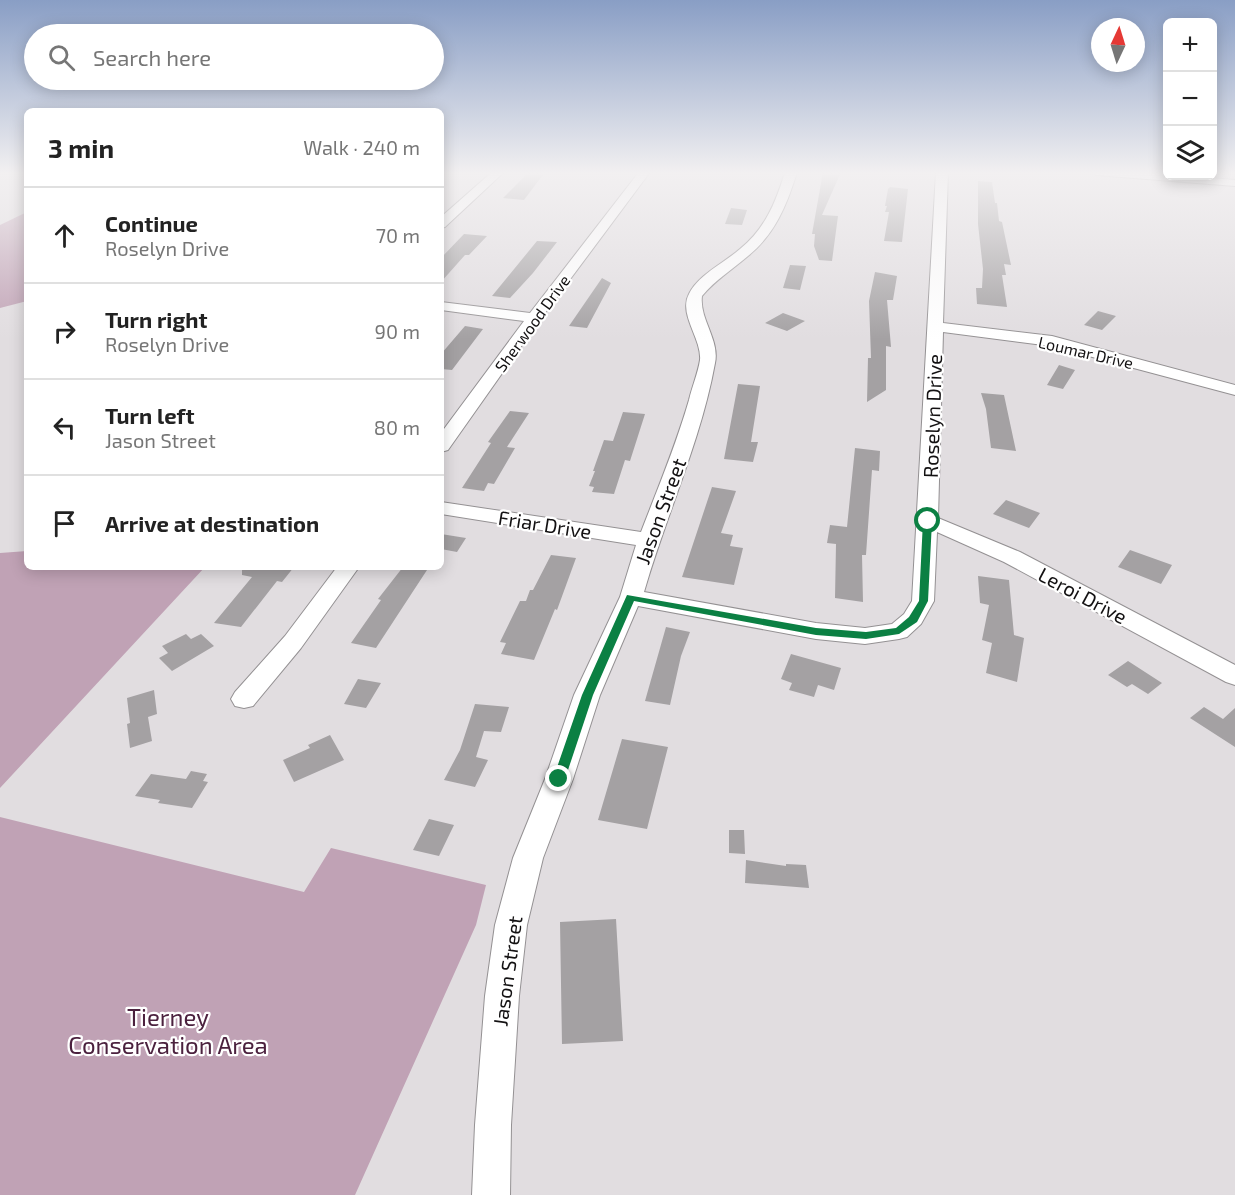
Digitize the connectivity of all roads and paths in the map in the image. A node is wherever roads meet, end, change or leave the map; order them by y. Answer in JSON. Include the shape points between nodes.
{"nodes":[{"id":1,"x":603,"y":228,"type":"edge"},
{"id":2,"x":769,"y":228,"type":"edge"},
{"id":3,"x":939,"y":228,"type":"edge"},
{"id":4,"x":444,"y":306,"type":"edge"},
{"id":5,"x":534,"y":318,"type":"junction"},
{"id":6,"x":934,"y":327,"type":"junction"},
{"id":7,"x":1235,"y":390,"type":"edge"},
{"id":8,"x":444,"y":442,"type":"edge"},
{"id":9,"x":444,"y":508,"type":"edge"},
{"id":10,"x":928,"y":521,"type":"junction"},
{"id":11,"x":648,"y":540,"type":"junction"},
{"id":12,"x":346,"y":570,"type":"edge"},
{"id":13,"x":631,"y":597,"type":"junction"},
{"id":14,"x":1235,"y":676,"type":"edge"},
{"id":15,"x":244,"y":699,"type":"dead end"},
{"id":16,"x":491,"y":1195,"type":"edge"}],
"edges":[{"from":1,"to":5,"type":"street","name":"Sherwood Drive"},
{"from":2,"to":11,"type":"street","name":"Jason Street","via":[[695,295],[694,309],[709,354],[707,368],[686,441]]},
{"from":3,"to":6,"type":"street","name":"Roselyn Drive"},
{"from":4,"to":5,"type":"street"},
{"from":5,"to":8,"type":"street","name":"Sherwood Drive"},
{"from":6,"to":7,"type":"street","name":"Loumar Drive","via":[[1052,341]]},
{"from":6,"to":10,"type":"street","name":"Roselyn Drive"},
{"from":9,"to":11,"type":"street","name":"Friar Drive"},
{"from":10,"to":13,"type":"street","name":"Roselyn Drive","via":[[923,601],[913,619],[899,631],[866,636],[816,631]]},
{"from":10,"to":14,"type":"street","name":"Leroi Drive","via":[[1012,557]]},
{"from":11,"to":13,"type":"street","name":"Jason Street"},
{"from":12,"to":15,"type":"street","via":[[294,642]]},
{"from":13,"to":16,"type":"street","name":"Jason Street","via":[[587,695],[528,858],[511,925],[501,1008]]}]}
